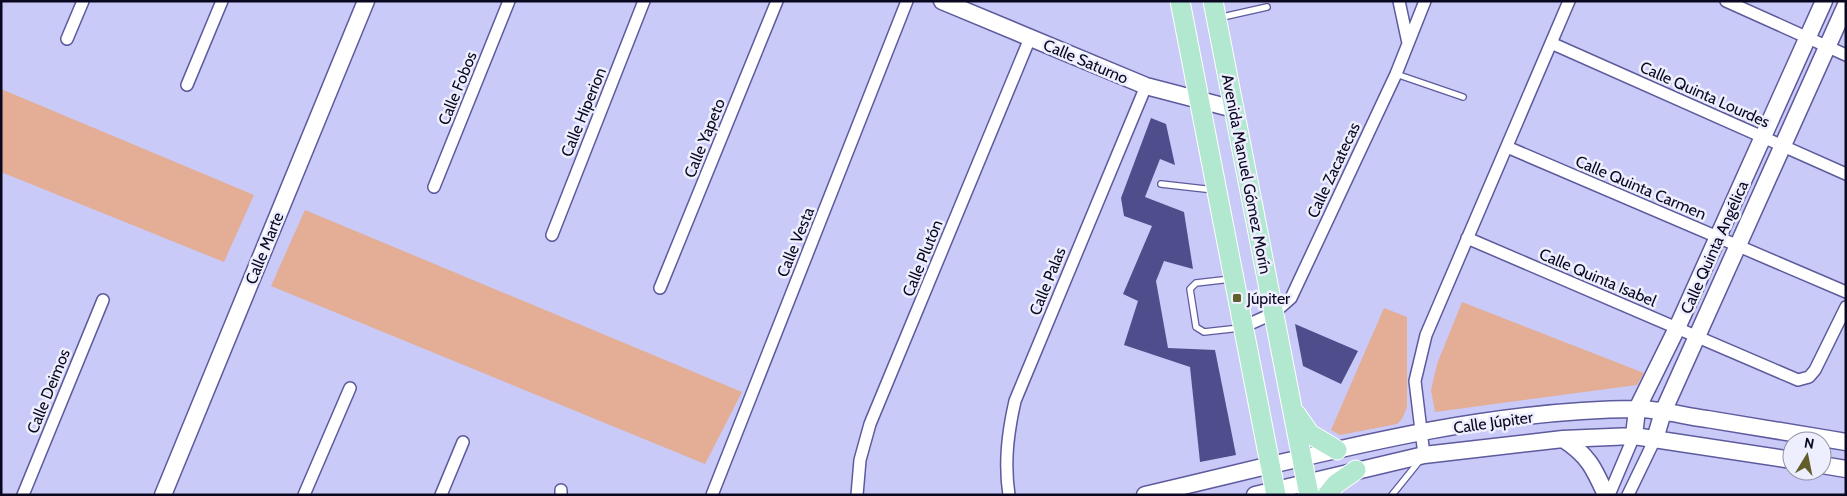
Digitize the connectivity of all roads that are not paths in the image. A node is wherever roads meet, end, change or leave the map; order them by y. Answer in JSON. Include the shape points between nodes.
{"nodes":[{"id":1,"x":82,"y":1,"type":"edge"},
{"id":2,"x":222,"y":1,"type":"edge"},
{"id":3,"x":366,"y":1,"type":"edge"},
{"id":4,"x":509,"y":1,"type":"edge"},
{"id":5,"x":644,"y":1,"type":"edge"},
{"id":6,"x":777,"y":1,"type":"edge"},
{"id":7,"x":907,"y":1,"type":"edge"},
{"id":8,"x":942,"y":1,"type":"edge"},
{"id":9,"x":1180,"y":1,"type":"edge"},
{"id":10,"x":1399,"y":1,"type":"edge"},
{"id":11,"x":1425,"y":1,"type":"edge"},
{"id":12,"x":1569,"y":1,"type":"edge"},
{"id":13,"x":1726,"y":1,"type":"edge"},
{"id":14,"x":1824,"y":1,"type":"edge"},
{"id":15,"x":1846,"y":5,"type":"edge"},
{"id":16,"x":1267,"y":7,"type":"dead end"},
{"id":17,"x":1215,"y":10,"type":"edge"},
{"id":18,"x":1030,"y":38,"type":"junction"},
{"id":19,"x":1808,"y":38,"type":"junction"},
{"id":20,"x":67,"y":39,"type":"dead end"},
{"id":21,"x":1408,"y":43,"type":"junction"},
{"id":22,"x":1551,"y":43,"type":"junction"},
{"id":23,"x":1827,"y":47,"type":"junction"},
{"id":24,"x":1846,"y":55,"type":"edge"},
{"id":25,"x":1396,"y":74,"type":"junction"},
{"id":26,"x":187,"y":85,"type":"dead end"},
{"id":27,"x":1146,"y":86,"type":"junction"},
{"id":28,"x":1464,"y":97,"type":"dead end"},
{"id":29,"x":1200,"y":102,"type":"junction"},
{"id":30,"x":1234,"y":109,"type":"junction"},
{"id":31,"x":1763,"y":137,"type":"junction"},
{"id":32,"x":1783,"y":146,"type":"junction"},
{"id":33,"x":1507,"y":147,"type":"junction"},
{"id":34,"x":1846,"y":174,"type":"edge"},
{"id":35,"x":1161,"y":184,"type":"dead end"},
{"id":36,"x":434,"y":187,"type":"dead end"},
{"id":37,"x":1217,"y":190,"type":"junction"},
{"id":38,"x":552,"y":235,"type":"dead end"},
{"id":39,"x":1718,"y":237,"type":"junction"},
{"id":40,"x":1468,"y":238,"type":"junction"},
{"id":41,"x":1739,"y":246,"type":"junction"},
{"id":42,"x":1234,"y":278,"type":"junction"},
{"id":43,"x":660,"y":288,"type":"dead end"},
{"id":44,"x":1846,"y":292,"type":"edge"},
{"id":45,"x":103,"y":300,"type":"dead end"},
{"id":46,"x":1846,"y":307,"type":"edge"},
{"id":47,"x":1274,"y":313,"type":"junction"},
{"id":48,"x":1243,"y":327,"type":"junction"},
{"id":49,"x":1677,"y":328,"type":"junction"},
{"id":50,"x":1698,"y":337,"type":"junction"},
{"id":51,"x":350,"y":388,"type":"dead end"},
{"id":52,"x":1292,"y":406,"type":"junction"},
{"id":53,"x":1637,"y":409,"type":"junction"},
{"id":54,"x":1663,"y":412,"type":"junction"},
{"id":55,"x":1422,"y":433,"type":"junction"},
{"id":56,"x":1634,"y":436,"type":"junction"},
{"id":57,"x":1563,"y":439,"type":"junction"},
{"id":58,"x":1656,"y":439,"type":"junction"},
{"id":59,"x":463,"y":442,"type":"dead end"},
{"id":60,"x":1846,"y":442,"type":"edge"},
{"id":61,"x":1337,"y":450,"type":"junction"},
{"id":62,"x":1424,"y":455,"type":"junction"},
{"id":63,"x":1302,"y":458,"type":"junction"},
{"id":64,"x":1782,"y":458,"type":"edge"},
{"id":65,"x":1269,"y":466,"type":"junction"},
{"id":66,"x":1832,"y":467,"type":"edge"},
{"id":67,"x":1846,"y":469,"type":"edge"},
{"id":68,"x":1356,"y":470,"type":"junction"},
{"id":69,"x":1308,"y":488,"type":"edge"},
{"id":70,"x":1168,"y":492,"type":"edge"},
{"id":71,"x":1275,"y":492,"type":"edge"},
{"id":72,"x":23,"y":495,"type":"edge"},
{"id":73,"x":163,"y":495,"type":"edge"},
{"id":74,"x":304,"y":495,"type":"edge"},
{"id":75,"x":441,"y":495,"type":"edge"},
{"id":76,"x":712,"y":495,"type":"edge"},
{"id":77,"x":858,"y":495,"type":"edge"},
{"id":78,"x":1009,"y":495,"type":"edge"},
{"id":79,"x":1145,"y":495,"type":"edge"},
{"id":80,"x":1255,"y":495,"type":"edge"},
{"id":81,"x":1327,"y":495,"type":"edge"},
{"id":82,"x":1392,"y":495,"type":"edge"},
{"id":83,"x":1608,"y":495,"type":"edge"},
{"id":84,"x":1628,"y":495,"type":"edge"}],
"edges":[{"from":1,"to":20,"type":"street"},
{"from":2,"to":26,"type":"street"},
{"from":3,"to":73,"type":"street","name":"Calle Marte"},
{"from":4,"to":36,"type":"street","name":"Calle Fobos"},
{"from":5,"to":38,"type":"street","name":"Calle Hiperion"},
{"from":6,"to":43,"type":"street","name":"Calle Yapeto"},
{"from":7,"to":76,"type":"street","name":"Calle Vesta"},
{"from":8,"to":18,"type":"street","name":"Calle Saturno"},
{"from":9,"to":29,"type":"main road","name":"Avenida Manuel Gómez Morín"},
{"from":10,"to":21,"type":"street"},
{"from":11,"to":21,"type":"street","name":"Calle Zacatecas"},
{"from":12,"to":22,"type":"street"},
{"from":13,"to":19,"type":"street"},
{"from":14,"to":19,"type":"street","name":"Calle Quinta Angélica"},
{"from":15,"to":23,"type":"street","name":"Calle Quinta Angélica"},
{"from":16,"to":17,"type":"lane"},
{"from":17,"to":30,"type":"main road","name":"Avenida Manuel Gómez Morín"},
{"from":18,"to":27,"type":"street","name":"Calle Saturno"},
{"from":18,"to":77,"type":"street","name":"Calle Plutón","via":[[870,424],[860,460]]},
{"from":19,"to":23,"type":"street"},
{"from":19,"to":31,"type":"street","name":"Calle Quinta Angélica"},
{"from":21,"to":25,"type":"street","name":"Calle Zacatecas"},
{"from":22,"to":31,"type":"street","name":"Calle Quinta Lourdes"},
{"from":22,"to":33,"type":"street"},
{"from":23,"to":24,"type":"street"},
{"from":23,"to":32,"type":"street","name":"Calle Quinta Angélica"},
{"from":25,"to":28,"type":"lane"},
{"from":25,"to":47,"type":"street","name":"Calle Zacatecas","via":[[1291,298]]},
{"from":27,"to":29,"type":"street","name":"Calle Saturno"},
{"from":27,"to":78,"type":"street","name":"Calle Palas","via":[[1015,401],[1006,454]]},
{"from":29,"to":30,"type":"street","name":"Calle Saturno"},
{"from":29,"to":37,"type":"main road","name":"Avenida Manuel Gómez Morín"},
{"from":30,"to":47,"type":"main road","name":"Avenida Manuel Gómez Morín"},
{"from":31,"to":32,"type":"street","name":"Calle Quinta Lourdes"},
{"from":31,"to":39,"type":"street","name":"Calle Quinta Angélica"},
{"from":32,"to":34,"type":"street","name":"Calle Quinta Lourdes"},
{"from":32,"to":41,"type":"street","name":"Calle Quinta Angélica"},
{"from":33,"to":39,"type":"street","name":"Calle Quinta Carmen"},
{"from":33,"to":40,"type":"street"},
{"from":35,"to":37,"type":"lane"},
{"from":37,"to":42,"type":"main road","name":"Avenida Manuel Gómez Morín"},
{"from":39,"to":41,"type":"street","name":"Calle Quinta Carmen"},
{"from":39,"to":49,"type":"street","name":"Calle Quinta Angélica"},
{"from":40,"to":49,"type":"street","name":"Calle Quinta Isabel"},
{"from":40,"to":55,"type":"street","via":[[1437,306],[1419,360],[1415,381]]},
{"from":41,"to":44,"type":"street","name":"Calle Quinta Carmen"},
{"from":41,"to":50,"type":"street","name":"Calle Quinta Angélica"},
{"from":42,"to":48,"type":"main road","name":"Avenida Manuel Gómez Morín"},
{"from":42,"to":48,"type":"lane","via":[[1192,286],[1196,327],[1204,332]]},
{"from":45,"to":72,"type":"street","name":"Calle Deimos"},
{"from":46,"to":50,"type":"street","name":"Calle Quinta Isabel","via":[[1815,370],[1804,379],[1798,380]]},
{"from":47,"to":48,"type":"street","name":"Calle Zacatecas"},
{"from":47,"to":52,"type":"main road","name":"Avenida Manuel Gómez Morín"},
{"from":48,"to":65,"type":"main road","name":"Avenida Manuel Gómez Morín"},
{"from":49,"to":50,"type":"street","name":"Calle Quinta Isabel"},
{"from":49,"to":53,"type":"street","name":"Calle Quinta Angélica"},
{"from":50,"to":54,"type":"street","name":"Calle Quinta Angélica"},
{"from":51,"to":74,"type":"street"},
{"from":52,"to":61,"type":"main road","via":[[1310,434]]},
{"from":52,"to":63,"type":"main road","name":"Avenida Manuel Gómez Morín"},
{"from":53,"to":54,"type":"street","name":"Calle Júpiter"},
{"from":53,"to":55,"type":"street","name":"Calle Júpiter","via":[[1493,420]]},
{"from":53,"to":56,"type":"street","name":"Calle Quinta Angélica"},
{"from":54,"to":58,"type":"street","name":"Calle Quinta Angélica"},
{"from":54,"to":60,"type":"street","name":"Calle Júpiter"},
{"from":55,"to":61,"type":"street","name":"Calle Júpiter"},
{"from":55,"to":62,"type":"street"},
{"from":56,"to":57,"type":"street","name":"Calle Júpiter"},
{"from":56,"to":58,"type":"street","name":"Calle Júpiter"},
{"from":56,"to":83,"type":"street","name":"Calle Quinta Angélica"},
{"from":57,"to":62,"type":"street","name":"Calle Júpiter"},
{"from":57,"to":83,"type":"street","via":[[1590,460]]},
{"from":58,"to":64,"type":"street","name":"Calle Júpiter"},
{"from":58,"to":84,"type":"street","name":"Calle Quinta Angélica"},
{"from":59,"to":75,"type":"street"},
{"from":61,"to":63,"type":"street","name":"Calle Júpiter"},
{"from":62,"to":68,"type":"street","name":"Calle Júpiter"},
{"from":62,"to":82,"type":"lane"},
{"from":63,"to":65,"type":"street","name":"Calle Júpiter"},
{"from":63,"to":69,"type":"main road","name":"Avenida Manuel Gómez Morín"},
{"from":65,"to":70,"type":"street","name":"Calle Júpiter"},
{"from":65,"to":71,"type":"main road","name":"Avenida Manuel Gómez Morín"},
{"from":66,"to":67,"type":"street"},
{"from":68,"to":69,"type":"street","name":"Calle Júpiter"},
{"from":68,"to":81,"type":"main road"},
{"from":69,"to":71,"type":"street","name":"Calle Júpiter"},
{"from":70,"to":79,"type":"street","name":"Calle Júpiter"},
{"from":71,"to":80,"type":"street","name":"Calle Júpiter"}]}
